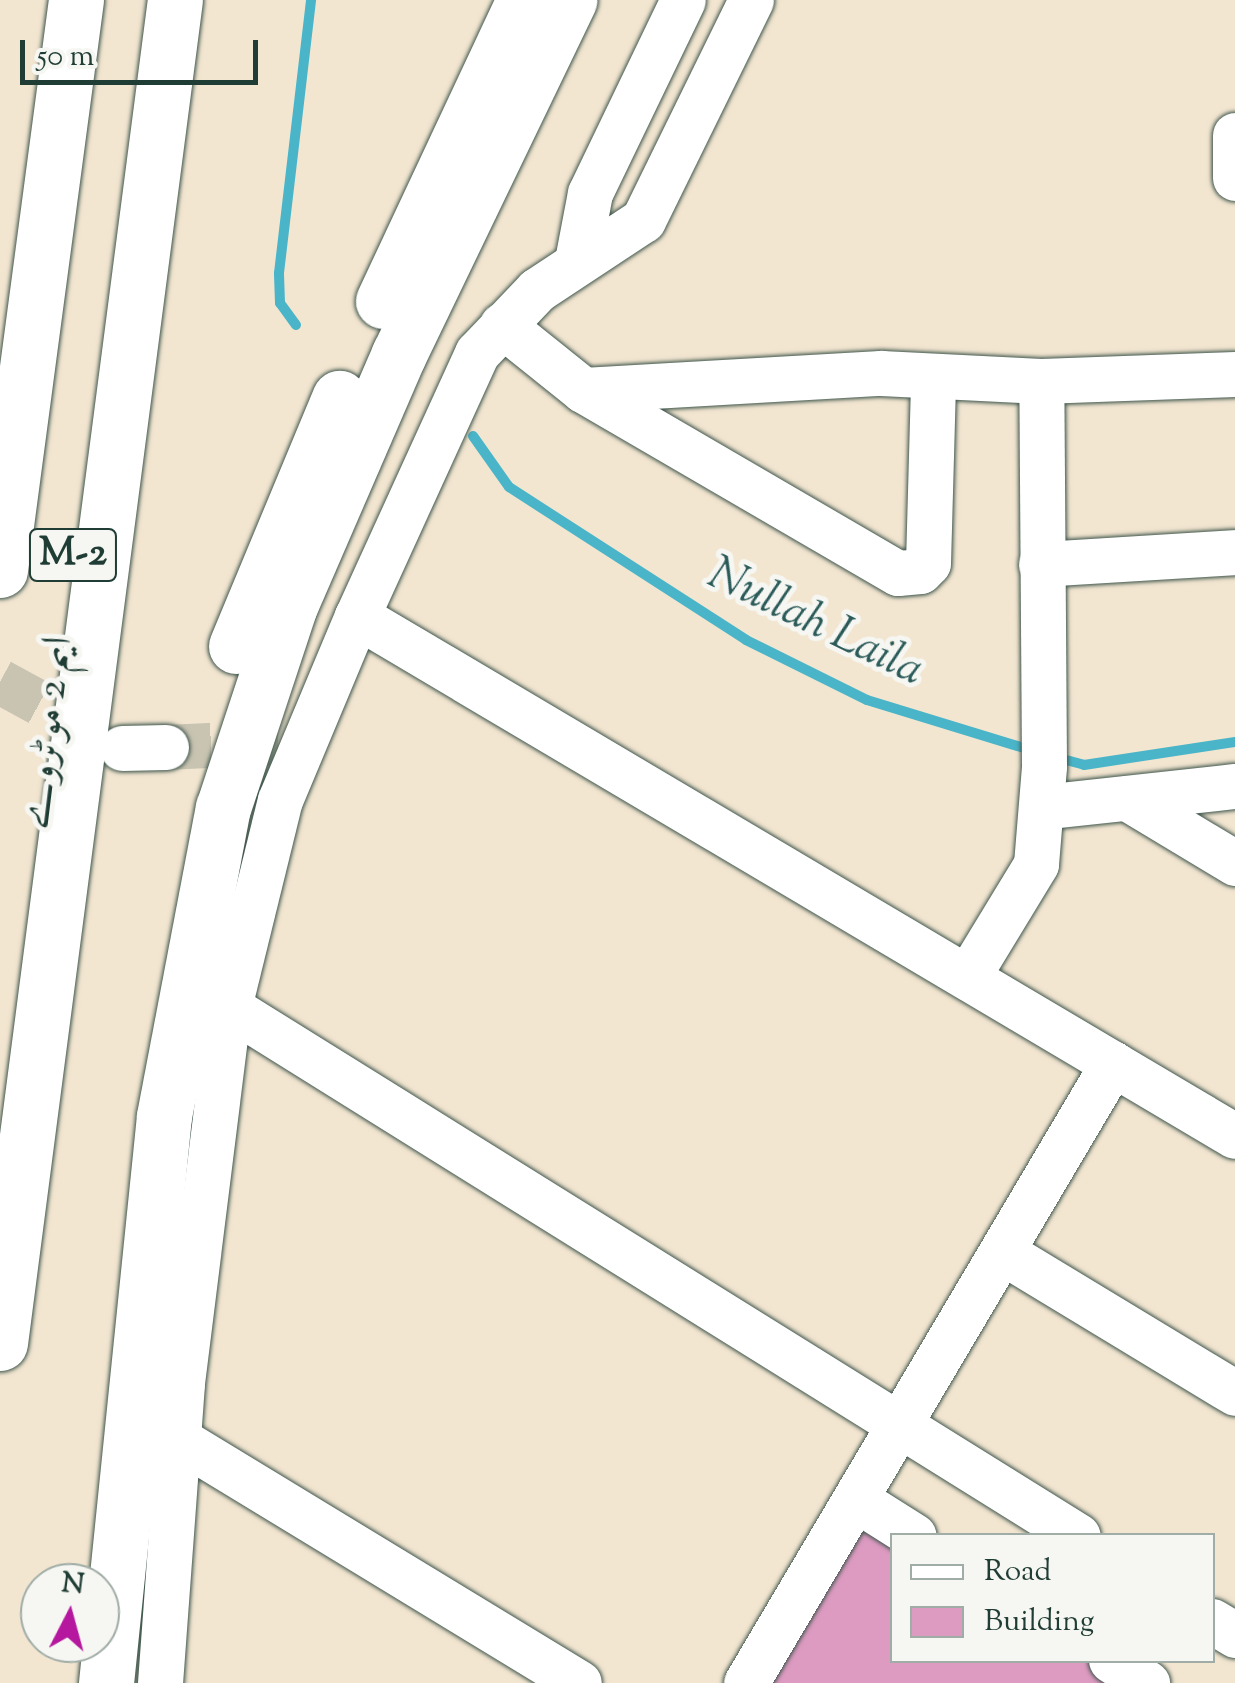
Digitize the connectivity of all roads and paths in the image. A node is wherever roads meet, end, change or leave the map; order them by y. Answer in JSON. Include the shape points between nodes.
{"nodes":[{"id":1,"x":44,"y":0,"type":"edge"},
{"id":2,"x":76,"y":0,"type":"edge"},
{"id":3,"x":146,"y":0,"type":"edge"},
{"id":4,"x":175,"y":0,"type":"edge"},
{"id":5,"x":524,"y":0,"type":"edge"},
{"id":6,"x":570,"y":0,"type":"edge"},
{"id":7,"x":683,"y":0,"type":"edge"},
{"id":8,"x":751,"y":0,"type":"edge"},
{"id":9,"x":1235,"y":135,"type":"edge"},
{"id":10,"x":1235,"y":178,"type":"edge"},
{"id":11,"x":577,"y":261,"type":"junction"},
{"id":12,"x":502,"y":325,"type":"junction"},
{"id":13,"x":0,"y":332,"type":"edge"},
{"id":14,"x":1235,"y":374,"type":"edge"},
{"id":15,"x":933,"y":380,"type":"junction"},
{"id":16,"x":1041,"y":381,"type":"junction"},
{"id":17,"x":583,"y":390,"type":"junction"},
{"id":18,"x":1235,"y":552,"type":"edge"},
{"id":19,"x":1041,"y":564,"type":"junction"},
{"id":20,"x":0,"y":570,"type":"edge"},
{"id":21,"x":356,"y":616,"type":"junction"},
{"id":22,"x":1235,"y":786,"type":"edge"},
{"id":23,"x":1042,"y":787,"type":"junction"},
{"id":24,"x":1127,"y":798,"type":"junction"},
{"id":25,"x":1235,"y":863,"type":"edge"},
{"id":26,"x":968,"y":976,"type":"junction"},
{"id":27,"x":229,"y":1008,"type":"junction"},
{"id":28,"x":1113,"y":1063,"type":"junction"},
{"id":29,"x":0,"y":1109,"type":"edge"},
{"id":30,"x":1235,"y":1136,"type":"edge"},
{"id":31,"x":1004,"y":1253,"type":"junction"},
{"id":32,"x":0,"y":1343,"type":"edge"},
{"id":33,"x":1235,"y":1393,"type":"edge"},
{"id":34,"x":903,"y":1425,"type":"junction"},
{"id":35,"x":178,"y":1439,"type":"junction"},
{"id":36,"x":857,"y":1500,"type":"junction"},
{"id":37,"x":909,"y":1533,"type":"edge"},
{"id":38,"x":1073,"y":1533,"type":"edge"},
{"id":39,"x":81,"y":1563,"type":"edge"},
{"id":40,"x":1116,"y":1663,"type":"edge"},
{"id":41,"x":106,"y":1683,"type":"edge"},
{"id":42,"x":160,"y":1683,"type":"edge"},
{"id":43,"x":579,"y":1683,"type":"edge"},
{"id":44,"x":746,"y":1683,"type":"edge"},
{"id":45,"x":1147,"y":1683,"type":"edge"}],
"edges":[{"from":1,"to":13,"type":"highway"},
{"from":2,"to":20,"type":"highway","number":"M-2"},
{"from":3,"to":29,"type":"highway","name":"ایم 2 موٹروے","number":"M-2"},
{"from":4,"to":32,"type":"highway"},
{"from":5,"to":39,"type":"highway","via":[[283,524],[198,762],[168,882],[130,1093]]},
{"from":6,"to":41,"type":"highway","via":[[399,354],[289,608],[231,777],[210,855],[164,1116]]},
{"from":7,"to":11,"type":"street","via":[[590,193]]},
{"from":8,"to":11,"type":"street","via":[[643,220]]},
{"from":9,"to":10,"type":"street"},
{"from":11,"to":12,"type":"street"},
{"from":12,"to":17,"type":"street"},
{"from":12,"to":21,"type":"street","via":[[477,353]]},
{"from":14,"to":16,"type":"street"},
{"from":15,"to":16,"type":"street"},
{"from":15,"to":17,"type":"street","via":[[814,375]]},
{"from":15,"to":17,"type":"street","via":[[930,549],[928,563],[911,574],[886,567]]},
{"from":16,"to":19,"type":"street"},
{"from":18,"to":19,"type":"street"},
{"from":19,"to":23,"type":"street"},
{"from":21,"to":26,"type":"street"},
{"from":21,"to":27,"type":"street","via":[[298,741],[246,919]]},
{"from":22,"to":24,"type":"street"},
{"from":23,"to":24,"type":"street"},
{"from":23,"to":26,"type":"street","via":[[1036,864]]},
{"from":24,"to":25,"type":"street"},
{"from":26,"to":28,"type":"street"},
{"from":27,"to":34,"type":"street"},
{"from":27,"to":35,"type":"street"},
{"from":28,"to":30,"type":"street"},
{"from":28,"to":31,"type":"street"},
{"from":31,"to":33,"type":"street"},
{"from":31,"to":34,"type":"street"},
{"from":34,"to":36,"type":"street"},
{"from":34,"to":38,"type":"street"},
{"from":35,"to":42,"type":"street"},
{"from":35,"to":43,"type":"street"},
{"from":36,"to":37,"type":"street"},
{"from":36,"to":44,"type":"street"},
{"from":40,"to":45,"type":"street"}]}
